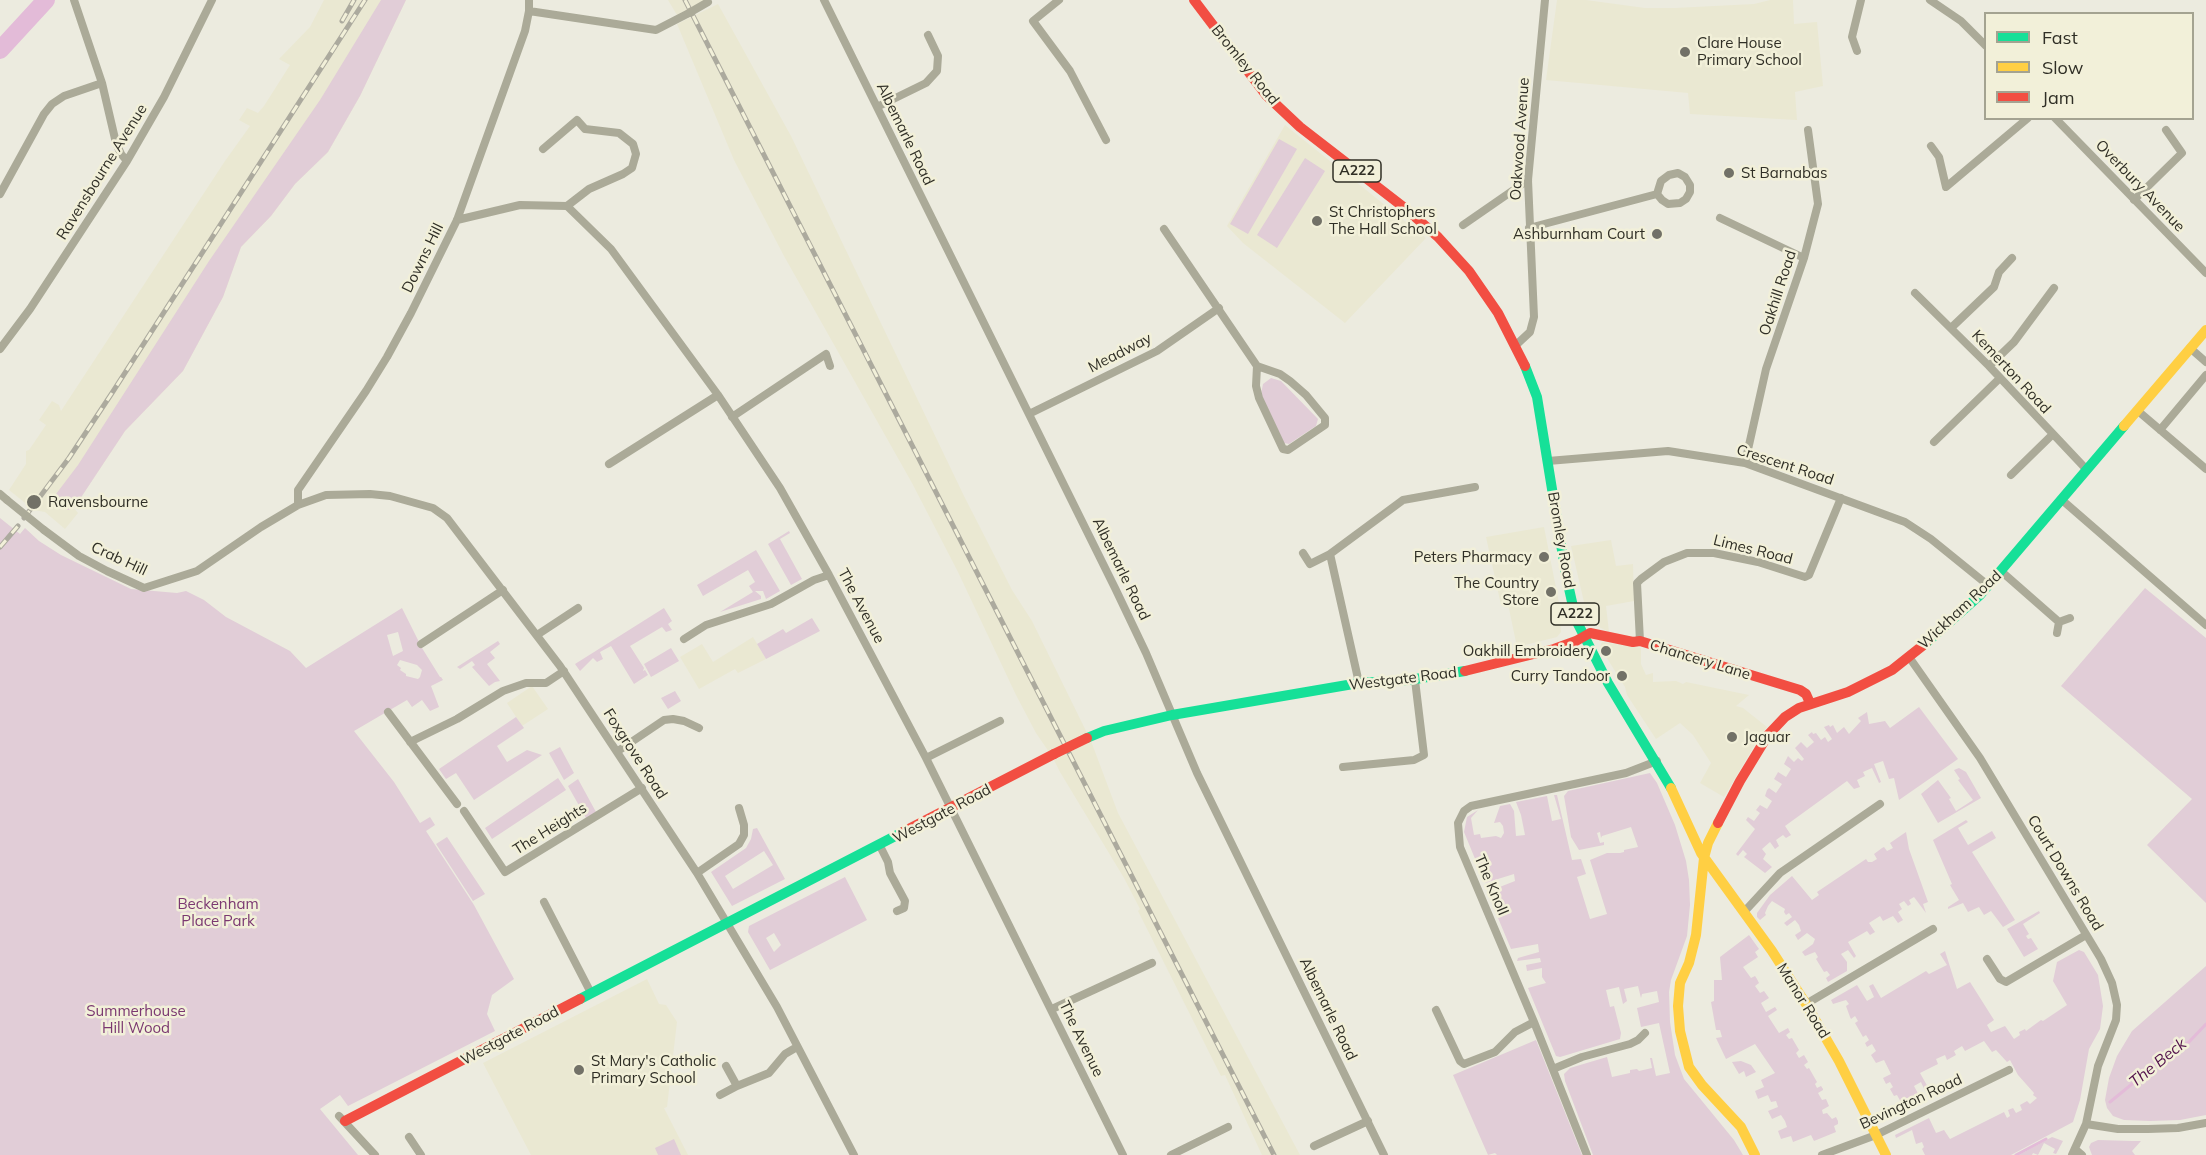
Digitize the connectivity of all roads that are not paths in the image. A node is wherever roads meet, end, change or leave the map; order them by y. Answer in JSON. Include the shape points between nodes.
{"nodes":[{"id":1,"x":212,"y":0,"type":"edge"},
{"id":2,"x":529,"y":0,"type":"edge"},
{"id":3,"x":824,"y":0,"type":"edge"},
{"id":4,"x":1059,"y":0,"type":"edge"},
{"id":5,"x":1194,"y":0,"type":"edge"},
{"id":6,"x":1545,"y":0,"type":"edge"},
{"id":7,"x":1861,"y":0,"type":"edge"},
{"id":8,"x":1930,"y":0,"type":"edge"},
{"id":9,"x":75,"y":1,"type":"edge"},
{"id":10,"x":710,"y":1,"type":"edge"},
{"id":11,"x":529,"y":11,"type":"junction"},
{"id":12,"x":928,"y":35,"type":"dead end"},
{"id":13,"x":1984,"y":44,"type":"edge"},
{"id":14,"x":1857,"y":51,"type":"dead end"},
{"id":15,"x":102,"y":83,"type":"junction"},
{"id":16,"x":877,"y":107,"type":"junction"},
{"id":17,"x":2026,"y":120,"type":"edge"},
{"id":18,"x":2057,"y":120,"type":"edge"},
{"id":19,"x":1808,"y":130,"type":"dead end"},
{"id":20,"x":2166,"y":130,"type":"dead end"},
{"id":21,"x":1106,"y":140,"type":"dead end"},
{"id":22,"x":1931,"y":146,"type":"dead end"},
{"id":23,"x":543,"y":149,"type":"dead end"},
{"id":24,"x":127,"y":161,"type":"junction"},
{"id":25,"x":1528,"y":180,"type":"junction"},
{"id":26,"x":0,"y":194,"type":"edge"},
{"id":27,"x":1658,"y":194,"type":"junction"},
{"id":28,"x":2134,"y":200,"type":"junction"},
{"id":29,"x":567,"y":206,"type":"junction"},
{"id":30,"x":1720,"y":218,"type":"dead end"},
{"id":31,"x":457,"y":220,"type":"junction"},
{"id":32,"x":1463,"y":225,"type":"dead end"},
{"id":33,"x":1529,"y":228,"type":"junction"},
{"id":34,"x":1164,"y":229,"type":"dead end"},
{"id":35,"x":1804,"y":258,"type":"junction"},
{"id":36,"x":2012,"y":258,"type":"dead end"},
{"id":37,"x":2206,"y":273,"type":"edge"},
{"id":38,"x":2054,"y":288,"type":"dead end"},
{"id":39,"x":1915,"y":293,"type":"dead end"},
{"id":40,"x":1219,"y":308,"type":"junction"},
{"id":41,"x":1952,"y":328,"type":"junction"},
{"id":42,"x":2206,"y":330,"type":"edge"},
{"id":43,"x":1516,"y":345,"type":"junction"},
{"id":44,"x":1,"y":346,"type":"edge"},
{"id":45,"x":2190,"y":348,"type":"junction"},
{"id":46,"x":2206,"y":362,"type":"edge"},
{"id":47,"x":830,"y":366,"type":"dead end"},
{"id":48,"x":1257,"y":366,"type":"junction"},
{"id":49,"x":1989,"y":366,"type":"junction"},
{"id":50,"x":2206,"y":375,"type":"edge"},
{"id":51,"x":2000,"y":378,"type":"junction"},
{"id":52,"x":718,"y":395,"type":"junction"},
{"id":53,"x":2138,"y":411,"type":"junction"},
{"id":54,"x":1029,"y":414,"type":"junction"},
{"id":55,"x":732,"y":417,"type":"junction"},
{"id":56,"x":2160,"y":430,"type":"junction"},
{"id":57,"x":2052,"y":435,"type":"junction"},
{"id":58,"x":1934,"y":442,"type":"dead end"},
{"id":59,"x":1548,"y":461,"type":"junction"},
{"id":60,"x":1745,"y":463,"type":"junction"},
{"id":61,"x":609,"y":464,"type":"dead end"},
{"id":62,"x":2206,"y":469,"type":"edge"},
{"id":63,"x":2087,"y":470,"type":"junction"},
{"id":64,"x":2011,"y":475,"type":"dead end"},
{"id":65,"x":1475,"y":487,"type":"dead end"},
{"id":66,"x":0,"y":494,"type":"edge"},
{"id":67,"x":1841,"y":498,"type":"junction"},
{"id":68,"x":2062,"y":500,"type":"junction"},
{"id":69,"x":298,"y":506,"type":"junction"},
{"id":70,"x":1303,"y":553,"type":"dead end"},
{"id":71,"x":1330,"y":554,"type":"junction"},
{"id":72,"x":2002,"y":572,"type":"junction"},
{"id":73,"x":829,"y":575,"type":"junction"},
{"id":74,"x":1989,"y":586,"type":"junction"},
{"id":75,"x":503,"y":590,"type":"junction"},
{"id":76,"x":578,"y":608,"type":"dead end"},
{"id":77,"x":2070,"y":618,"type":"dead end"},
{"id":78,"x":2059,"y":622,"type":"junction"},
{"id":79,"x":2206,"y":625,"type":"edge"},
{"id":80,"x":2057,"y":633,"type":"dead end"},
{"id":81,"x":537,"y":635,"type":"junction"},
{"id":82,"x":1583,"y":637,"type":"junction"},
{"id":83,"x":684,"y":639,"type":"dead end"},
{"id":84,"x":1640,"y":641,"type":"junction"},
{"id":85,"x":421,"y":644,"type":"dead end"},
{"id":86,"x":1910,"y":657,"type":"junction"},
{"id":87,"x":564,"y":671,"type":"junction"},
{"id":88,"x":1415,"y":680,"type":"junction"},
{"id":89,"x":1359,"y":683,"type":"junction"},
{"id":90,"x":1810,"y":703,"type":"junction"},
{"id":91,"x":387,"y":712,"type":"dead end"},
{"id":92,"x":1173,"y":715,"type":"junction"},
{"id":93,"x":1000,"y":721,"type":"dead end"},
{"id":94,"x":699,"y":728,"type":"dead end"},
{"id":95,"x":410,"y":742,"type":"junction"},
{"id":96,"x":618,"y":751,"type":"junction"},
{"id":97,"x":926,"y":758,"type":"junction"},
{"id":98,"x":1657,"y":761,"type":"junction"},
{"id":99,"x":1344,"y":767,"type":"dead end"},
{"id":100,"x":642,"y":788,"type":"junction"},
{"id":101,"x":457,"y":804,"type":"dead end"},
{"id":102,"x":1880,"y":804,"type":"dead end"},
{"id":103,"x":739,"y":808,"type":"dead end"},
{"id":104,"x":950,"y":809,"type":"junction"},
{"id":105,"x":464,"y":811,"type":"dead end"},
{"id":106,"x":880,"y":846,"type":"junction"},
{"id":107,"x":1704,"y":858,"type":"junction"},
{"id":108,"x":697,"y":873,"type":"junction"},
{"id":109,"x":544,"y":902,"type":"dead end"},
{"id":110,"x":897,"y":911,"type":"dead end"},
{"id":111,"x":1744,"y":912,"type":"junction"},
{"id":112,"x":729,"y":924,"type":"junction"},
{"id":113,"x":1934,"y":929,"type":"dead end"},
{"id":114,"x":2086,"y":935,"type":"junction"},
{"id":115,"x":1987,"y":959,"type":"dead end"},
{"id":116,"x":1152,"y":963,"type":"dead end"},
{"id":117,"x":591,"y":993,"type":"junction"},
{"id":118,"x":1806,"y":1004,"type":"junction"},
{"id":119,"x":1052,"y":1009,"type":"junction"},
{"id":120,"x":1436,"y":1010,"type":"dead end"},
{"id":121,"x":1534,"y":1022,"type":"junction"},
{"id":122,"x":1645,"y":1034,"type":"dead end"},
{"id":123,"x":797,"y":1047,"type":"junction"},
{"id":124,"x":726,"y":1066,"type":"dead end"},
{"id":125,"x":1553,"y":1069,"type":"junction"},
{"id":126,"x":2009,"y":1070,"type":"dead end"},
{"id":127,"x":737,"y":1086,"type":"junction"},
{"id":128,"x":720,"y":1095,"type":"dead end"},
{"id":129,"x":342,"y":1118,"type":"joint"},
{"id":130,"x":1368,"y":1121,"type":"junction"},
{"id":131,"x":2086,"y":1124,"type":"junction"},
{"id":132,"x":2206,"y":1124,"type":"edge"},
{"id":133,"x":1228,"y":1127,"type":"dead end"},
{"id":134,"x":1876,"y":1135,"type":"junction"},
{"id":135,"x":409,"y":1137,"type":"dead end"},
{"id":136,"x":1314,"y":1146,"type":"dead end"},
{"id":137,"x":2074,"y":1152,"type":"edge"},
{"id":138,"x":375,"y":1155,"type":"edge"},
{"id":139,"x":421,"y":1155,"type":"edge"},
{"id":140,"x":854,"y":1155,"type":"edge"},
{"id":141,"x":1123,"y":1155,"type":"edge"},
{"id":142,"x":1171,"y":1155,"type":"edge"},
{"id":143,"x":1384,"y":1155,"type":"edge"},
{"id":144,"x":1587,"y":1155,"type":"edge"},
{"id":145,"x":1755,"y":1155,"type":"edge"},
{"id":146,"x":1822,"y":1155,"type":"edge"},
{"id":147,"x":1886,"y":1155,"type":"edge"},
{"id":148,"x":2082,"y":1155,"type":"edge"}],
"edges":[{"from":1,"to":24,"type":"street","name":"Ravensbourne Avenue"},
{"from":2,"to":11,"type":"street","name":"Downs Hill"},
{"from":3,"to":16,"type":"street","name":"Albemarle Road"},
{"from":4,"to":21,"type":"street","via":[[1033,21],[1070,71]]},
{"from":5,"to":43,"type":"main road","name":"Bromley Road","number":"A222","via":[[1279,108],[1451,250],[1488,297]]},
{"from":6,"to":25,"type":"street","name":"Oakwood Avenue"},
{"from":7,"to":14,"type":"street","via":[[1852,37]]},
{"from":8,"to":13,"type":"street","via":[[1961,21]]},
{"from":9,"to":15,"type":"street"},
{"from":10,"to":11,"type":"street","bridge":true,"via":[[656,30]]},
{"from":11,"to":31,"type":"street","name":"Downs Hill"},
{"from":12,"to":16,"type":"street","via":[[938,56],[933,78]]},
{"from":15,"to":24,"type":"street","via":[[116,143]]},
{"from":15,"to":26,"type":"street","via":[[52,104]]},
{"from":16,"to":54,"type":"street","name":"Albemarle Road"},
{"from":17,"to":22,"type":"street","via":[[1946,187],[1939,157]]},
{"from":18,"to":28,"type":"street","name":"Overbury Avenue"},
{"from":19,"to":35,"type":"street","name":"Oakhill Road","via":[[1818,204]]},
{"from":20,"to":28,"type":"street","via":[[2182,153]]},
{"from":23,"to":29,"type":"street","via":[[577,120],[585,129],[619,133],[633,144],[636,154],[632,168],[589,189]]},
{"from":24,"to":44,"type":"street","name":"Ravensbourne Avenue","via":[[30,309]]},
{"from":25,"to":32,"type":"street"},
{"from":25,"to":33,"type":"street","name":"Oakwood Avenue"},
{"from":27,"to":27,"type":"street","via":[[1661,181],[1669,175],[1678,173],[1690,185],[1690,192],[1680,203],[1668,204]]},
{"from":27,"to":33,"type":"street"},
{"from":28,"to":37,"type":"street","name":"Overbury Avenue"},
{"from":29,"to":31,"type":"street","via":[[520,205]]},
{"from":29,"to":52,"type":"street","name":"The Avenue","via":[[611,249]]},
{"from":30,"to":35,"type":"street"},
{"from":31,"to":69,"type":"street","name":"Downs Hill","via":[[387,357],[298,490]]},
{"from":33,"to":43,"type":"street","name":"Oakwood Avenue","via":[[1534,317],[1530,332]]},
{"from":34,"to":40,"type":"street"},
{"from":35,"to":60,"type":"street","name":"Oakhill Road","via":[[1766,369]]},
{"from":36,"to":41,"type":"street","via":[[1994,287]]},
{"from":38,"to":49,"type":"street","via":[[2014,342]]},
{"from":39,"to":41,"type":"street","name":"Kemerton Road"},
{"from":40,"to":48,"type":"street"},
{"from":40,"to":54,"type":"street","name":"Meadway","via":[[1157,351]]},
{"from":41,"to":49,"type":"street","name":"Kemerton Road"},
{"from":42,"to":45,"type":"main road","name":"Wickham Road"},
{"from":43,"to":59,"type":"main road","name":"Bromley Road","number":"A222","via":[[1537,397]]},
{"from":45,"to":46,"type":"street"},
{"from":45,"to":53,"type":"main road","name":"Wickham Road"},
{"from":47,"to":55,"type":"street","via":[[826,354]]},
{"from":48,"to":48,"type":"street","via":[[1290,381],[1325,418],[1325,425],[1288,450],[1283,449],[1259,398]]},
{"from":49,"to":51,"type":"street","name":"Kemerton Road"},
{"from":50,"to":56,"type":"street"},
{"from":51,"to":57,"type":"street","name":"Kemerton Road"},
{"from":51,"to":58,"type":"street"},
{"from":52,"to":55,"type":"street","name":"The Avenue"},
{"from":52,"to":61,"type":"street"},
{"from":53,"to":56,"type":"street"},
{"from":53,"to":63,"type":"main road","name":"Wickham Road"},
{"from":54,"to":92,"type":"street","name":"Albemarle Road"},
{"from":55,"to":73,"type":"street","name":"The Avenue","via":[[780,488]]},
{"from":56,"to":62,"type":"street"},
{"from":57,"to":63,"type":"street","name":"Kemerton Road"},
{"from":57,"to":64,"type":"street"},
{"from":59,"to":60,"type":"street","name":"Crescent Road","via":[[1668,451]]},
{"from":59,"to":82,"type":"main road","name":"Bromley Road","number":"A222","via":[[1566,575]]},
{"from":60,"to":67,"type":"street","name":"Crescent Road"},
{"from":63,"to":68,"type":"main road","name":"Wickham Road"},
{"from":65,"to":71,"type":"street","via":[[1403,500]]},
{"from":66,"to":69,"type":"street","name":"Crab Hill","bridge":true,"via":[[79,556],[144,588],[197,571]]},
{"from":67,"to":74,"type":"street","name":"Crescent Road","via":[[1917,529]]},
{"from":67,"to":84,"type":"street","name":"Limes Road","via":[[1809,575],[1800,576],[1714,553],[1694,552],[1664,562],[1637,583]]},
{"from":68,"to":72,"type":"main road","name":"Wickham Road"},
{"from":68,"to":79,"type":"street"},
{"from":69,"to":75,"type":"street","name":"Foxgrove Road","via":[[326,495],[370,494],[433,508],[459,532]]},
{"from":70,"to":71,"type":"street","via":[[1310,564]]},
{"from":71,"to":89,"type":"street"},
{"from":72,"to":74,"type":"main road","name":"Wickham Road"},
{"from":72,"to":78,"type":"street"},
{"from":73,"to":83,"type":"street","via":[[771,604],[706,625]]},
{"from":73,"to":97,"type":"street","name":"The Avenue"},
{"from":74,"to":86,"type":"main road","name":"Wickham Road"},
{"from":75,"to":81,"type":"street","name":"Foxgrove Road"},
{"from":75,"to":85,"type":"street"},
{"from":76,"to":81,"type":"street"},
{"from":77,"to":78,"type":"street"},
{"from":78,"to":80,"type":"street"},
{"from":81,"to":87,"type":"street","name":"Foxgrove Road"},
{"from":82,"to":84,"type":"main road","name":"Chancery Lane","via":[[1590,633]]},
{"from":82,"to":88,"type":"main road","name":"Westgate Road","via":[[1554,649]]},
{"from":82,"to":98,"type":"main road","name":"Bromley Road","number":"A222"},
{"from":84,"to":90,"type":"main road","name":"Chancery Lane","via":[[1800,690]]},
{"from":86,"to":90,"type":"main road","name":"Wickham Road","via":[[1867,683]]},
{"from":86,"to":114,"type":"street","name":"Court Downs Road","via":[[1980,758]]},
{"from":87,"to":95,"type":"street","via":[[546,683],[526,683],[503,691]]},
{"from":87,"to":96,"type":"street","name":"Foxgrove Road"},
{"from":88,"to":89,"type":"main road","name":"Westgate Road"},
{"from":88,"to":99,"type":"street","via":[[1424,756]]},
{"from":89,"to":92,"type":"main road","name":"Westgate Road"},
{"from":90,"to":107,"type":"main road","name":"Wickham Road","via":[[1785,717],[1768,735],[1722,814]]},
{"from":91,"to":95,"type":"street"},
{"from":92,"to":104,"type":"main road","name":"Westgate Road","bridge":true,"via":[[1087,738]]},
{"from":92,"to":130,"type":"street","name":"Albemarle Road","via":[[1197,773]]},
{"from":93,"to":97,"type":"street"},
{"from":94,"to":96,"type":"street","via":[[684,721],[664,720]]},
{"from":95,"to":101,"type":"street"},
{"from":96,"to":100,"type":"street","name":"Foxgrove Road"},
{"from":97,"to":104,"type":"street","name":"The Avenue"},
{"from":98,"to":107,"type":"main road","name":"Bromley Road","number":"A222"},
{"from":98,"to":121,"type":"street","name":"The Knoll","via":[[1626,772],[1471,806],[1461,815],[1457,829],[1460,847]]},
{"from":100,"to":105,"type":"street","name":"The Heights","via":[[505,872]]},
{"from":100,"to":108,"type":"street","name":"Foxgrove Road"},
{"from":102,"to":111,"type":"street","via":[[1780,873]]},
{"from":103,"to":108,"type":"street","via":[[744,825],[739,844]]},
{"from":104,"to":106,"type":"main road","name":"Westgate Road"},
{"from":104,"to":119,"type":"street","name":"The Avenue"},
{"from":106,"to":110,"type":"street","via":[[905,901],[904,908]]},
{"from":106,"to":112,"type":"main road","name":"Westgate Road"},
{"from":107,"to":111,"type":"main road","name":"Manor Road","number":"A222"},
{"from":107,"to":145,"type":"main road","via":[[1696,935],[1679,989],[1680,1031],[1691,1072],[1741,1127]]},
{"from":108,"to":112,"type":"street","name":"Foxgrove Road"},
{"from":109,"to":117,"type":"street"},
{"from":111,"to":118,"type":"main road","name":"Manor Road","number":"A222"},
{"from":112,"to":117,"type":"main road","name":"Westgate Road"},
{"from":112,"to":123,"type":"street","name":"Foxgrove Road"},
{"from":113,"to":118,"type":"street"},
{"from":114,"to":115,"type":"street","via":[[2006,982]]},
{"from":114,"to":131,"type":"street","name":"Court Downs Road","via":[[2112,983],[2117,1005],[2113,1031],[2098,1066]]},
{"from":116,"to":119,"type":"street"},
{"from":117,"to":129,"type":"main road","name":"Westgate Road"},
{"from":118,"to":134,"type":"main road","name":"Manor Road","number":"A222"},
{"from":119,"to":141,"type":"street","name":"The Avenue"},
{"from":120,"to":121,"type":"street","via":[[1464,1064],[1495,1052],[1515,1032]]},
{"from":121,"to":125,"type":"street","name":"The Knoll"},
{"from":122,"to":125,"type":"street","via":[[1630,1044]]},
{"from":123,"to":127,"type":"street","via":[[785,1054],[769,1073]]},
{"from":123,"to":140,"type":"street","name":"Foxgrove Road"},
{"from":124,"to":127,"type":"street"},
{"from":125,"to":144,"type":"street","name":"The Knoll"},
{"from":126,"to":134,"type":"street","name":"Bevington Road"},
{"from":127,"to":128,"type":"street"},
{"from":129,"to":138,"type":"street"},
{"from":130,"to":136,"type":"street"},
{"from":130,"to":143,"type":"street","name":"Albemarle Road"},
{"from":131,"to":132,"type":"street","via":[[2148,1129]]},
{"from":131,"to":137,"type":"street","name":"Court Downs Road"},
{"from":133,"to":142,"type":"street"},
{"from":134,"to":146,"type":"street","name":"Bevington Road"},
{"from":134,"to":147,"type":"main road","name":"Manor Road","number":"A222"},
{"from":135,"to":139,"type":"street"},
{"from":137,"to":148,"type":"street"}]}
